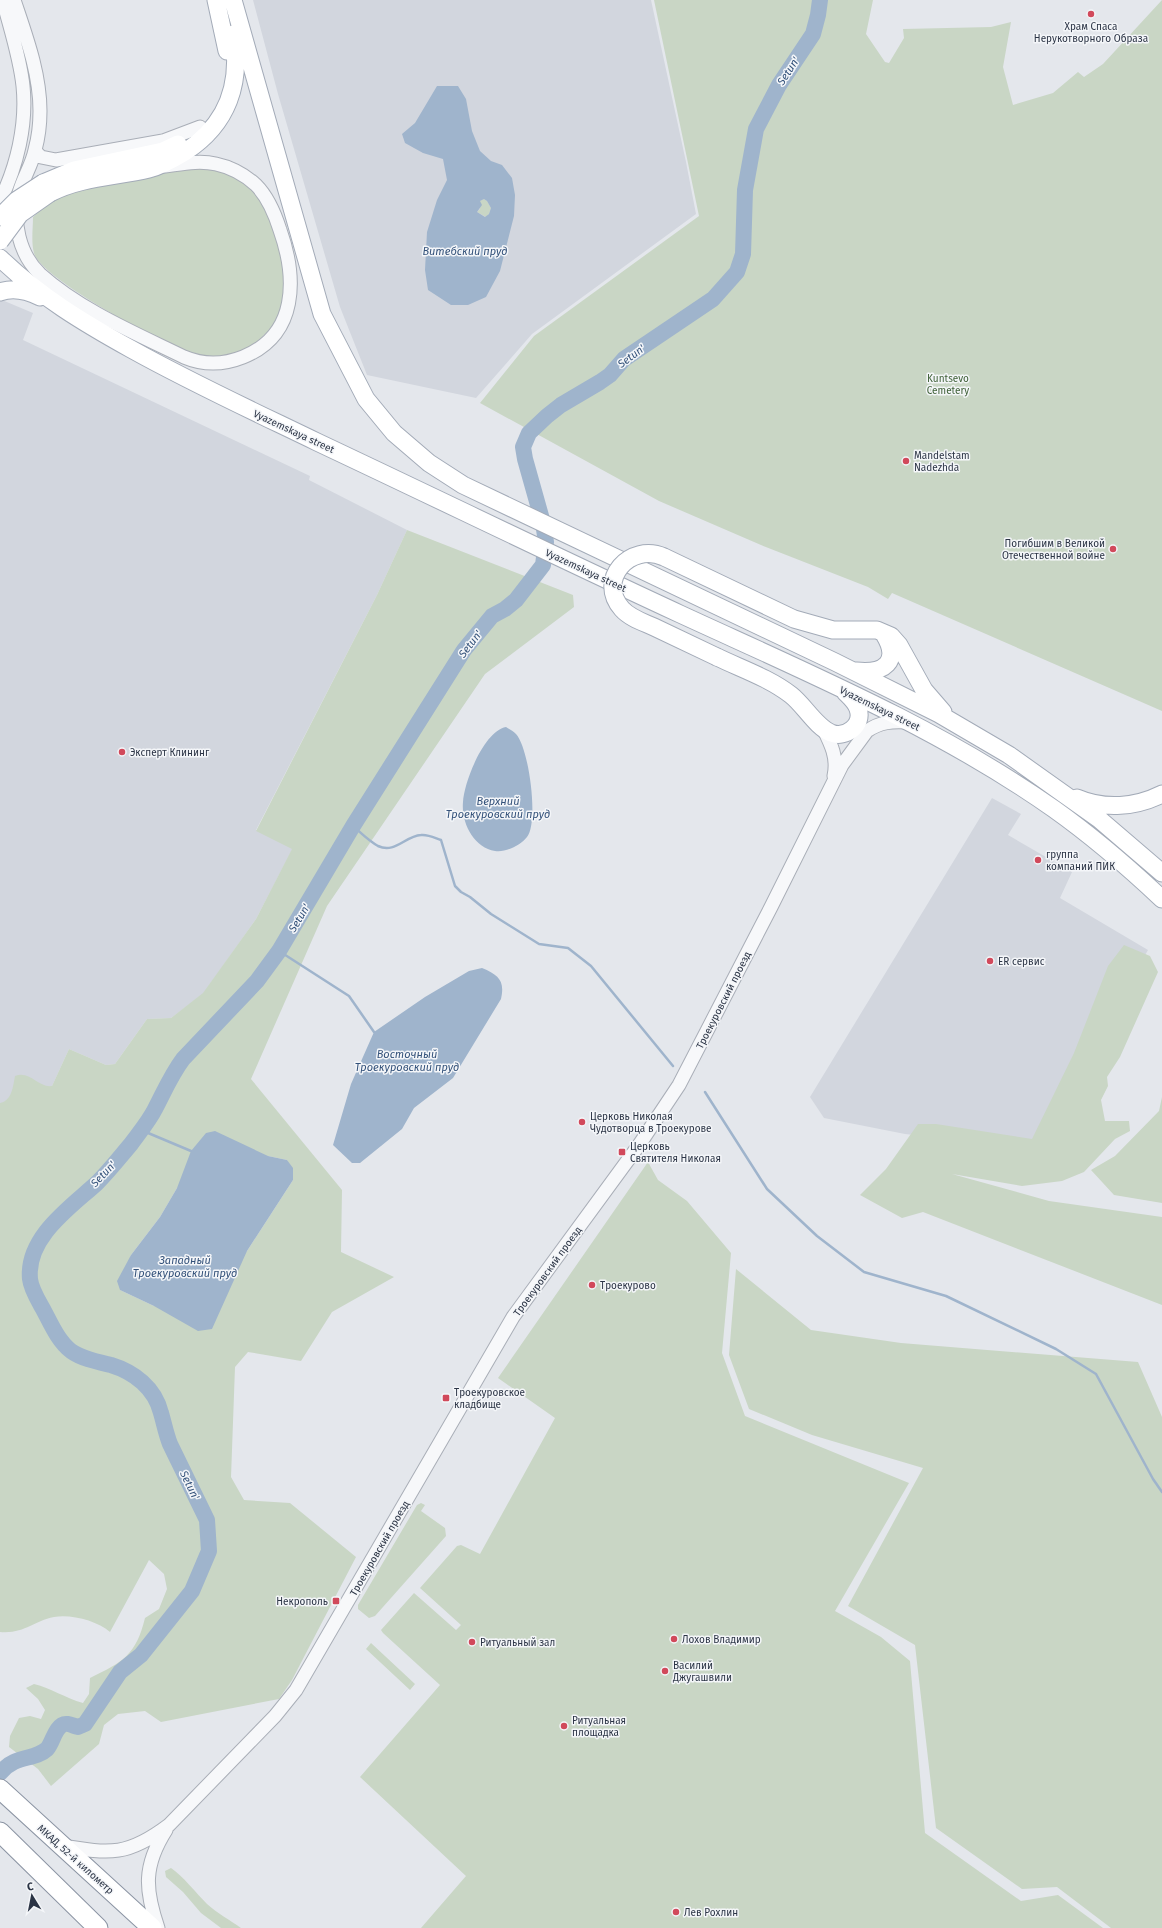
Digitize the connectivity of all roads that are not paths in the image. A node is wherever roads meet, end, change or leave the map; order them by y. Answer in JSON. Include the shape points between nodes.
{"nodes":[{"id":1,"x":3,"y":0,"type":"edge"},
{"id":2,"x":14,"y":0,"type":"edge"},
{"id":3,"x":216,"y":0,"type":"edge"},
{"id":4,"x":226,"y":0,"type":"edge"},
{"id":5,"x":233,"y":0,"type":"edge"},
{"id":6,"x":200,"y":127,"type":"junction"},
{"id":7,"x":35,"y":151,"type":"junction"},
{"id":8,"x":151,"y":168,"type":"junction"},
{"id":9,"x":46,"y":188,"type":"junction"},
{"id":10,"x":0,"y":201,"type":"edge"},
{"id":11,"x":0,"y":217,"type":"edge"},
{"id":12,"x":0,"y":241,"type":"edge"},
{"id":13,"x":0,"y":258,"type":"edge"},
{"id":14,"x":0,"y":292,"type":"edge"},
{"id":15,"x":54,"y":304,"type":"junction"},
{"id":16,"x":883,"y":632,"type":"junction"},
{"id":17,"x":852,"y":670,"type":"junction"},
{"id":18,"x":843,"y":690,"type":"junction"},
{"id":19,"x":910,"y":722,"type":"junction"},
{"id":20,"x":954,"y":723,"type":"junction"},
{"id":21,"x":862,"y":727,"type":"junction"},
{"id":22,"x":829,"y":731,"type":"junction"},
{"id":23,"x":842,"y":765,"type":"junction"},
{"id":24,"x":833,"y":781,"type":"junction"},
{"id":25,"x":1056,"y":789,"type":"junction"},
{"id":26,"x":1162,"y":794,"type":"edge"},
{"id":27,"x":1162,"y":873,"type":"edge"},
{"id":28,"x":1162,"y":899,"type":"edge"},
{"id":29,"x":5,"y":1794,"type":"edge"},
{"id":30,"x":169,"y":1826,"type":"junction"},
{"id":31,"x":0,"y":1832,"type":"edge"},
{"id":32,"x":62,"y":1846,"type":"junction"},
{"id":33,"x":98,"y":1928,"type":"edge"},
{"id":34,"x":152,"y":1928,"type":"edge"},
{"id":35,"x":158,"y":1928,"type":"edge"}],
"edges":[{"from":1,"to":10,"type":"street","via":[[16,46],[22,80],[24,119],[14,169]]},
{"from":2,"to":7,"type":"street","via":[[36,70],[40,112]]},
{"from":3,"to":6,"type":"main road","via":[[227,50],[226,72],[211,113]]},
{"from":4,"to":8,"type":"main road","via":[[236,52],[236,72],[226,109],[212,130],[196,145]]},
{"from":5,"to":17,"type":"main road","name":"Vyazemskaya street","via":[[322,314],[366,399],[394,433],[430,463],[463,485]]},
{"from":6,"to":7,"type":"street","via":[[163,141],[56,160],[41,157]]},
{"from":6,"to":9,"type":"main road","via":[[177,145],[163,151],[74,170]]},
{"from":7,"to":8,"type":"street","via":[[19,193],[16,223],[28,259],[40,273],[103,317],[194,362],[222,363],[248,355],[275,333],[286,315],[290,302],[291,274],[274,212],[256,186],[227,167],[206,163]]},
{"from":8,"to":9,"type":"main road"},
{"from":9,"to":11,"type":"main road","bridge":true,"via":[[17,200]]},
{"from":9,"to":12,"type":"main road","bridge":true,"via":[[20,214]]},
{"from":13,"to":15,"type":"main road","name":"Vyazemskaya street"},
{"from":14,"to":15,"type":"main road","via":[[16,290],[31,293]]},
{"from":15,"to":18,"type":"main road","name":"Vyazemskaya street","via":[[98,331],[195,383],[568,562]]},
{"from":16,"to":17,"type":"main road","via":[[891,651],[886,666],[879,671],[871,672]]},
{"from":16,"to":20,"type":"main road","via":[[899,645],[924,690]]},
{"from":16,"to":22,"type":"main road","bridge":true,"via":[[833,630],[794,619],[664,557],[647,553],[625,561],[618,570],[614,581],[614,593],[618,604],[631,616],[774,684],[790,695]]},
{"from":17,"to":20,"type":"main road","name":"Vyazemskaya street"},
{"from":18,"to":19,"type":"main road","name":"Vyazemskaya street"},
{"from":18,"to":21,"type":"main road","via":[[855,703]]},
{"from":19,"to":21,"type":"street","via":[[888,722]]},
{"from":19,"to":28,"type":"main road","name":"Vyazemskaya street","via":[[999,773],[1054,810],[1100,844]]},
{"from":20,"to":25,"type":"main road","name":"Vyazemskaya street","via":[[1009,755]]},
{"from":21,"to":22,"type":"main road"},
{"from":21,"to":23,"type":"street"},
{"from":21,"to":23,"type":"street","name":"Троекуровский проезд","via":[[867,731]]},
{"from":22,"to":23,"type":"street","via":[[841,750]]},
{"from":22,"to":24,"type":"street","via":[[836,768]]},
{"from":23,"to":24,"type":"street","name":"Троекуровский проезд"},
{"from":24,"to":30,"type":"street","name":"Троекуровский проезд","via":[[679,1085],[642,1141],[513,1317],[296,1690]]},
{"from":25,"to":26,"type":"main road","via":[[1082,800],[1109,806],[1129,804]]},
{"from":25,"to":27,"type":"main road","name":"Vyazemskaya street","via":[[1099,819]]},
{"from":29,"to":32,"type":"highway","name":"МКАД, 52-й километр"},
{"from":30,"to":32,"type":"street","name":"Троекуровский проезд","via":[[129,1850],[94,1851]]},
{"from":30,"to":35,"type":"street","name":"Троекуровский проезд","via":[[151,1860],[147,1882]]},
{"from":31,"to":33,"type":"highway"},
{"from":32,"to":34,"type":"highway","name":"МКАД, 52-й километр"}]}
